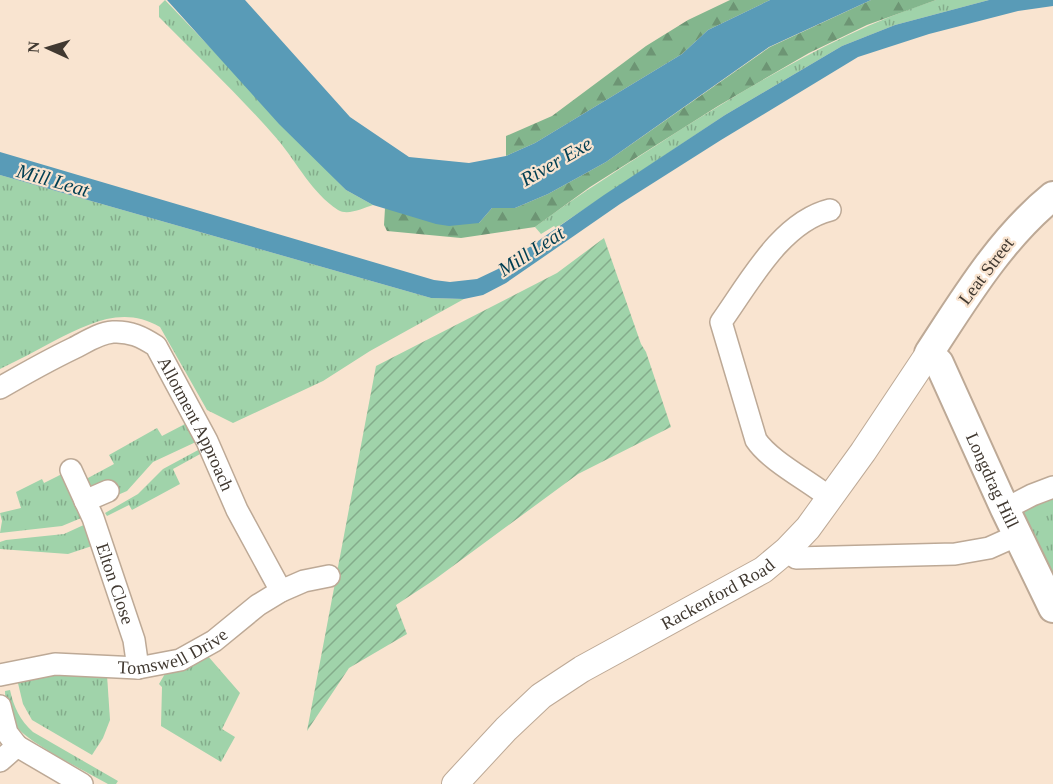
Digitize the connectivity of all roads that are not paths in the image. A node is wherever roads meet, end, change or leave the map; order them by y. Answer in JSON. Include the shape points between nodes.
{"nodes":[{"id":1,"x":1053,"y":196,"type":"edge"},
{"id":2,"x":830,"y":211,"type":"dead end"},
{"id":3,"x":929,"y":353,"type":"junction"},
{"id":4,"x":0,"y":388,"type":"edge"},
{"id":5,"x":71,"y":470,"type":"dead end"},
{"id":6,"x":1053,"y":487,"type":"edge"},
{"id":7,"x":108,"y":491,"type":"dead end"},
{"id":8,"x":830,"y":498,"type":"junction"},
{"id":9,"x":85,"y":501,"type":"junction"},
{"id":10,"x":1005,"y":509,"type":"junction"},
{"id":11,"x":1018,"y":535,"type":"junction"},
{"id":12,"x":787,"y":550,"type":"junction"},
{"id":13,"x":328,"y":576,"type":"dead end"},
{"id":14,"x":281,"y":591,"type":"junction"},
{"id":15,"x":1053,"y":608,"type":"edge"},
{"id":16,"x":138,"y":668,"type":"junction"},
{"id":17,"x":0,"y":675,"type":"edge"},
{"id":18,"x":0,"y":706,"type":"edge"},
{"id":19,"x":17,"y":746,"type":"junction"},
{"id":20,"x":0,"y":761,"type":"edge"},
{"id":21,"x":82,"y":784,"type":"edge"},
{"id":22,"x":455,"y":784,"type":"edge"}],
"edges":[{"from":1,"to":3,"type":"main road","name":"Leat Street","via":[[995,257]]},
{"from":2,"to":8,"type":"street","via":[[818,213],[786,235],[721,322],[762,450]]},
{"from":3,"to":8,"type":"street","name":"Rackenford Road"},
{"from":3,"to":10,"type":"main road","name":"Longdrag Hill","via":[[939,363]]},
{"from":4,"to":14,"type":"street","name":"Allotment Approach","via":[[111,332],[142,336],[156,346]]},
{"from":5,"to":9,"type":"street","name":"Elton Close"},
{"from":6,"to":10,"type":"street"},
{"from":7,"to":9,"type":"street"},
{"from":8,"to":12,"type":"street","name":"Rackenford Road"},
{"from":9,"to":16,"type":"street","name":"Elton Close","via":[[134,640]]},
{"from":10,"to":11,"type":"main road","name":"Longdrag Hill"},
{"from":11,"to":12,"type":"street","via":[[989,548],[955,554],[796,558]]},
{"from":11,"to":15,"type":"main road","name":"Longdrag Hill"},
{"from":12,"to":22,"type":"street","name":"Rackenford Road","via":[[745,581],[582,669],[541,696]]},
{"from":13,"to":14,"type":"street","name":"Tomswell Drive"},
{"from":14,"to":16,"type":"street","name":"Tomswell Drive","via":[[214,641],[180,660]]},
{"from":16,"to":17,"type":"street","name":"Tomswell Drive","via":[[55,664]]},
{"from":18,"to":19,"type":"street","via":[[7,733]]},
{"from":19,"to":20,"type":"street"},
{"from":19,"to":21,"type":"street"}]}
